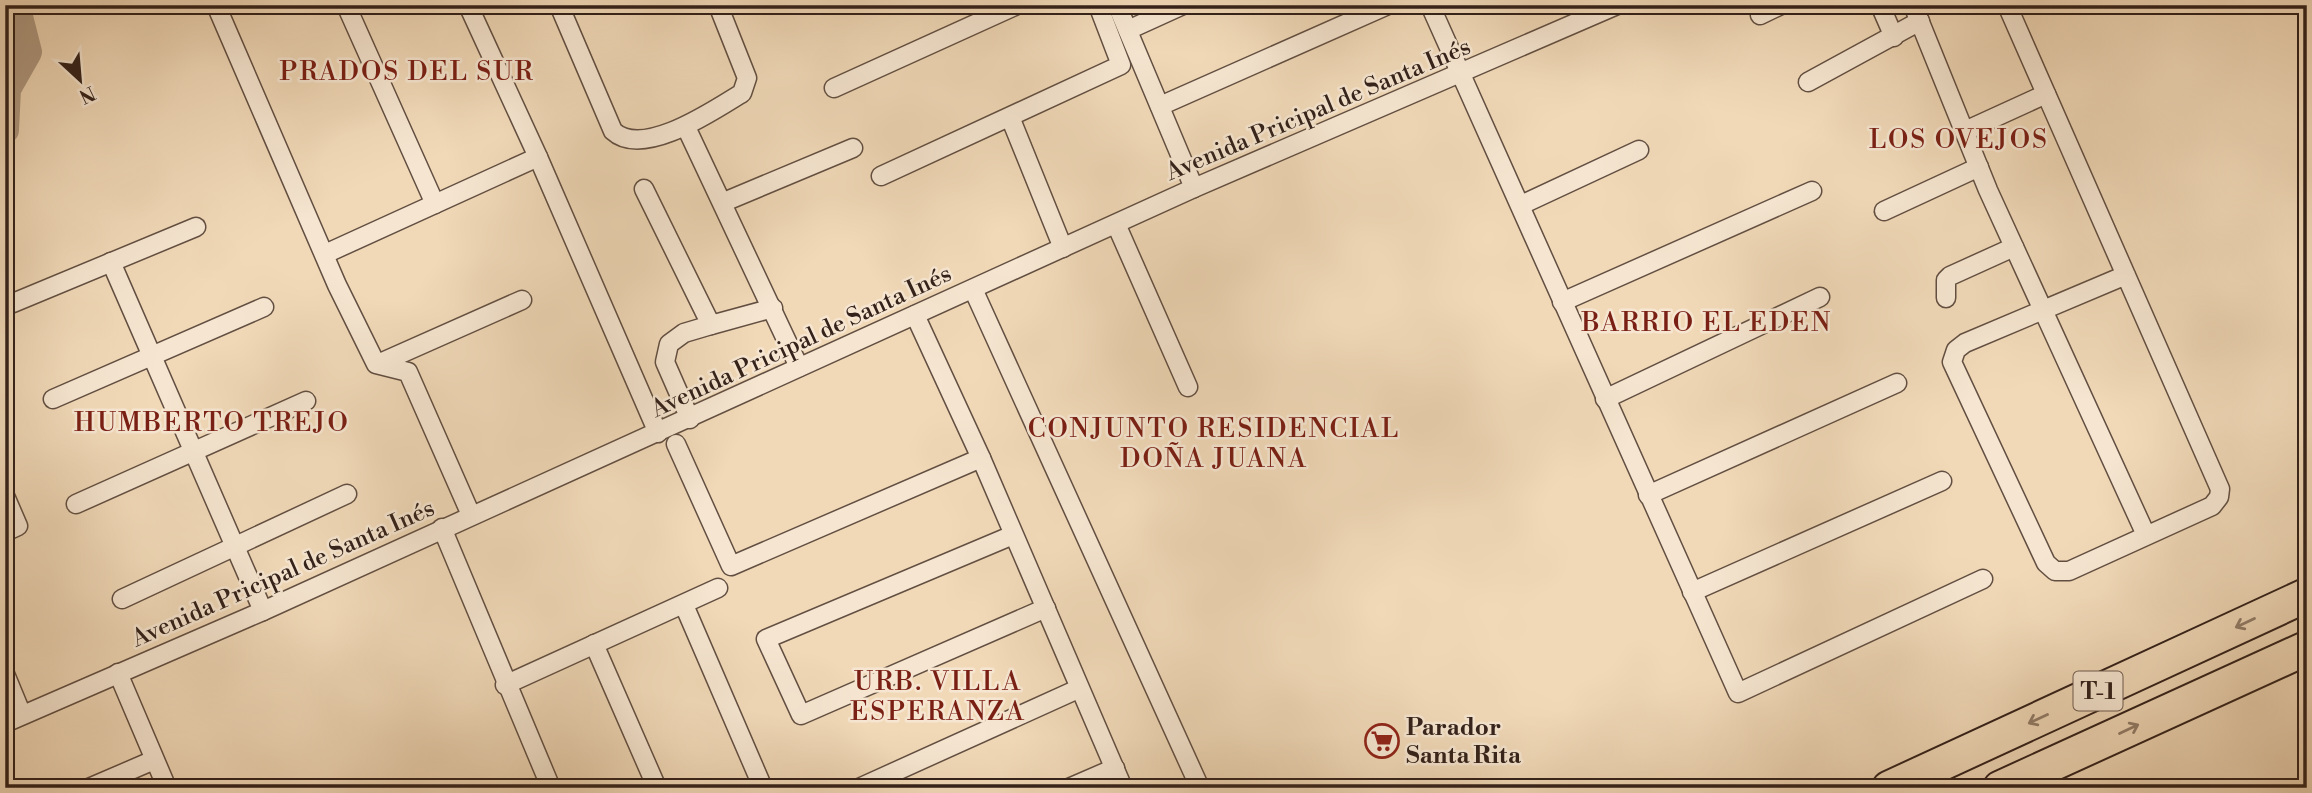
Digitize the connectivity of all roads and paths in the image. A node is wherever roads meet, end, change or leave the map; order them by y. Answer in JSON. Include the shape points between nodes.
{"nodes":[{"id":1,"x":216,"y":5,"type":"edge"},
{"id":2,"x":346,"y":5,"type":"edge"},
{"id":3,"x":468,"y":5,"type":"edge"},
{"id":4,"x":559,"y":5,"type":"edge"},
{"id":5,"x":718,"y":5,"type":"edge"},
{"id":6,"x":1017,"y":5,"type":"edge"},
{"id":7,"x":1098,"y":5,"type":"edge"},
{"id":8,"x":1117,"y":5,"type":"edge"},
{"id":9,"x":1184,"y":5,"type":"edge"},
{"id":10,"x":1388,"y":5,"type":"edge"},
{"id":11,"x":1430,"y":5,"type":"edge"},
{"id":12,"x":1617,"y":5,"type":"edge"},
{"id":13,"x":1781,"y":5,"type":"edge"},
{"id":14,"x":1880,"y":5,"type":"edge"},
{"id":15,"x":2007,"y":5,"type":"edge"},
{"id":16,"x":1917,"y":13,"type":"edge"},
{"id":17,"x":1760,"y":15,"type":"dead end"},
{"id":18,"x":1128,"y":30,"type":"junction"},
{"id":19,"x":1894,"y":37,"type":"junction"},
{"id":20,"x":1461,"y":74,"type":"junction"},
{"id":21,"x":1808,"y":82,"type":"dead end"},
{"id":22,"x":834,"y":88,"type":"dead end"},
{"id":23,"x":2046,"y":94,"type":"junction"},
{"id":24,"x":1160,"y":106,"type":"junction"},
{"id":25,"x":1010,"y":117,"type":"junction"},
{"id":26,"x":687,"y":127,"type":"junction"},
{"id":27,"x":1965,"y":131,"type":"junction"},
{"id":28,"x":853,"y":148,"type":"dead end"},
{"id":29,"x":1639,"y":150,"type":"dead end"},
{"id":30,"x":538,"y":157,"type":"junction"},
{"id":31,"x":1979,"y":167,"type":"junction"},
{"id":32,"x":881,"y":176,"type":"dead end"},
{"id":33,"x":644,"y":188,"type":"dead end"},
{"id":34,"x":1194,"y":188,"type":"junction"},
{"id":35,"x":1812,"y":191,"type":"dead end"},
{"id":36,"x":724,"y":202,"type":"junction"},
{"id":37,"x":435,"y":204,"type":"junction"},
{"id":38,"x":1521,"y":205,"type":"junction"},
{"id":39,"x":1884,"y":211,"type":"dead end"},
{"id":40,"x":1116,"y":224,"type":"junction"},
{"id":41,"x":196,"y":227,"type":"dead end"},
{"id":42,"x":2014,"y":247,"type":"junction"},
{"id":43,"x":1063,"y":248,"type":"junction"},
{"id":44,"x":325,"y":254,"type":"junction"},
{"id":45,"x":111,"y":262,"type":"junction"},
{"id":46,"x":2126,"y":275,"type":"junction"},
{"id":47,"x":973,"y":289,"type":"junction"},
{"id":48,"x":1820,"y":297,"type":"dead end"},
{"id":49,"x":1946,"y":298,"type":"dead end"},
{"id":50,"x":522,"y":300,"type":"dead end"},
{"id":51,"x":1562,"y":302,"type":"junction"},
{"id":52,"x":13,"y":303,"type":"dead end"},
{"id":53,"x":264,"y":307,"type":"dead end"},
{"id":54,"x":773,"y":308,"type":"junction"},
{"id":55,"x":2043,"y":310,"type":"junction"},
{"id":56,"x":915,"y":315,"type":"junction"},
{"id":57,"x":710,"y":325,"type":"junction"},
{"id":58,"x":152,"y":355,"type":"junction"},
{"id":59,"x":376,"y":364,"type":"junction"},
{"id":60,"x":799,"y":367,"type":"junction"},
{"id":61,"x":1897,"y":383,"type":"dead end"},
{"id":62,"x":1188,"y":387,"type":"dead end"},
{"id":63,"x":53,"y":399,"type":"dead end"},
{"id":64,"x":1605,"y":399,"type":"junction"},
{"id":65,"x":306,"y":401,"type":"dead end"},
{"id":66,"x":690,"y":419,"type":"junction"},
{"id":67,"x":658,"y":433,"type":"junction"},
{"id":68,"x":676,"y":444,"type":"dead end"},
{"id":69,"x":194,"y":452,"type":"junction"},
{"id":70,"x":981,"y":458,"type":"junction"},
{"id":71,"x":1942,"y":481,"type":"dead end"},
{"id":72,"x":347,"y":494,"type":"dead end"},
{"id":73,"x":1648,"y":495,"type":"junction"},
{"id":74,"x":5,"y":496,"type":"edge"},
{"id":75,"x":76,"y":504,"type":"dead end"},
{"id":76,"x":471,"y":515,"type":"junction"},
{"id":77,"x":442,"y":528,"type":"junction"},
{"id":78,"x":5,"y":532,"type":"edge"},
{"id":79,"x":2146,"y":534,"type":"junction"},
{"id":80,"x":1013,"y":535,"type":"junction"},
{"id":81,"x":236,"y":547,"type":"junction"},
{"id":82,"x":1983,"y":579,"type":"dead end"},
{"id":83,"x":718,"y":587,"type":"dead end"},
{"id":84,"x":1692,"y":592,"type":"junction"},
{"id":85,"x":2307,"y":594,"type":"edge"},
{"id":86,"x":122,"y":599,"type":"dead end"},
{"id":87,"x":684,"y":605,"type":"junction"},
{"id":88,"x":1046,"y":608,"type":"junction"},
{"id":89,"x":264,"y":611,"type":"junction"},
{"id":90,"x":594,"y":645,"type":"junction"},
{"id":91,"x":2307,"y":648,"type":"edge"},
{"id":92,"x":118,"y":673,"type":"junction"},
{"id":93,"x":5,"y":674,"type":"edge"},
{"id":94,"x":505,"y":685,"type":"junction"},
{"id":95,"x":1078,"y":689,"type":"junction"},
{"id":96,"x":22,"y":715,"type":"junction"},
{"id":97,"x":5,"y":723,"type":"edge"},
{"id":98,"x":154,"y":760,"type":"junction"},
{"id":99,"x":1115,"y":768,"type":"junction"},
{"id":100,"x":89,"y":788,"type":"edge"},
{"id":101,"x":167,"y":788,"type":"edge"},
{"id":102,"x":551,"y":788,"type":"edge"},
{"id":103,"x":657,"y":788,"type":"edge"},
{"id":104,"x":763,"y":788,"type":"edge"},
{"id":105,"x":859,"y":788,"type":"edge"},
{"id":106,"x":1069,"y":788,"type":"edge"},
{"id":107,"x":1123,"y":788,"type":"edge"},
{"id":108,"x":1200,"y":788,"type":"edge"},
{"id":109,"x":1889,"y":788,"type":"edge"},
{"id":110,"x":2000,"y":788,"type":"edge"}],
"edges":[{"from":1,"to":44,"type":"street"},
{"from":2,"to":37,"type":"street"},
{"from":3,"to":30,"type":"street"},
{"from":4,"to":26,"type":"street","via":[[613,131],[622,139],[634,140]]},
{"from":5,"to":26,"type":"street","via":[[747,85],[742,93]]},
{"from":6,"to":22,"type":"street"},
{"from":7,"to":25,"type":"street","via":[[1121,65]]},
{"from":8,"to":18,"type":"street"},
{"from":9,"to":18,"type":"street"},
{"from":10,"to":24,"type":"street"},
{"from":11,"to":20,"type":"street"},
{"from":12,"to":20,"type":"street","name":"Avenida Pricipal de Santa Inés"},
{"from":13,"to":17,"type":"street"},
{"from":14,"to":19,"type":"street"},
{"from":15,"to":23,"type":"street"},
{"from":16,"to":19,"type":"street"},
{"from":16,"to":27,"type":"street"},
{"from":18,"to":24,"type":"street"},
{"from":19,"to":21,"type":"street"},
{"from":20,"to":34,"type":"street","name":"Avenida Pricipal de Santa Inés"},
{"from":20,"to":38,"type":"street"},
{"from":23,"to":27,"type":"street"},
{"from":23,"to":46,"type":"street"},
{"from":24,"to":34,"type":"street"},
{"from":25,"to":32,"type":"street"},
{"from":25,"to":43,"type":"street"},
{"from":26,"to":36,"type":"street"},
{"from":27,"to":31,"type":"street"},
{"from":28,"to":36,"type":"street"},
{"from":29,"to":38,"type":"street"},
{"from":30,"to":37,"type":"street"},
{"from":30,"to":67,"type":"street"},
{"from":31,"to":39,"type":"street"},
{"from":31,"to":42,"type":"street"},
{"from":33,"to":57,"type":"street"},
{"from":34,"to":40,"type":"street","name":"Avenida Pricipal de Santa Inés"},
{"from":35,"to":51,"type":"street"},
{"from":36,"to":54,"type":"street"},
{"from":37,"to":44,"type":"street"},
{"from":38,"to":51,"type":"street"},
{"from":40,"to":43,"type":"street","name":"Avenida Pricipal de Santa Inés"},
{"from":40,"to":62,"type":"street"},
{"from":41,"to":45,"type":"street"},
{"from":42,"to":49,"type":"street","via":[[1950,276]]},
{"from":42,"to":55,"type":"street"},
{"from":43,"to":47,"type":"street","name":"Avenida Pricipal de Santa Inés"},
{"from":44,"to":59,"type":"street"},
{"from":45,"to":52,"type":"street"},
{"from":45,"to":58,"type":"street"},
{"from":46,"to":55,"type":"street"},
{"from":46,"to":79,"type":"street","via":[[2220,489],[2212,506]]},
{"from":47,"to":56,"type":"street","name":"Avenida Pricipal de Santa Inés"},
{"from":47,"to":108,"type":"street"},
{"from":48,"to":64,"type":"street"},
{"from":50,"to":59,"type":"street"},
{"from":51,"to":64,"type":"street"},
{"from":53,"to":58,"type":"street"},
{"from":54,"to":57,"type":"street"},
{"from":54,"to":60,"type":"street"},
{"from":55,"to":79,"type":"street"},
{"from":55,"to":79,"type":"street","via":[[1965,343],[1952,362],[2046,563],[2055,571],[2069,571]]},
{"from":56,"to":60,"type":"street","name":"Avenida Pricipal de Santa Inés"},
{"from":56,"to":70,"type":"street"},
{"from":57,"to":66,"type":"street","via":[[668,344],[665,362]]},
{"from":58,"to":63,"type":"street"},
{"from":58,"to":69,"type":"street"},
{"from":59,"to":76,"type":"street","via":[[408,372]]},
{"from":60,"to":66,"type":"street","name":"Avenida Pricipal de Santa Inés"},
{"from":61,"to":73,"type":"street"},
{"from":64,"to":73,"type":"street"},
{"from":65,"to":69,"type":"street"},
{"from":66,"to":67,"type":"street","name":"Avenida Pricipal de Santa Inés"},
{"from":67,"to":76,"type":"street","name":"Avenida Pricipal de Santa Inés"},
{"from":68,"to":70,"type":"street","via":[[731,566]]},
{"from":69,"to":75,"type":"street"},
{"from":69,"to":81,"type":"street"},
{"from":70,"to":80,"type":"street"},
{"from":71,"to":84,"type":"street"},
{"from":72,"to":81,"type":"street"},
{"from":73,"to":84,"type":"street"},
{"from":74,"to":78,"type":"street","via":[[18,526]]},
{"from":76,"to":77,"type":"street","name":"Avenida Pricipal de Santa Inés"},
{"from":77,"to":89,"type":"street","name":"Avenida Pricipal de Santa Inés"},
{"from":77,"to":94,"type":"street"},
{"from":80,"to":88,"type":"street"},
{"from":80,"to":88,"type":"street","via":[[766,639],[802,715]]},
{"from":81,"to":86,"type":"street"},
{"from":81,"to":89,"type":"street"},
{"from":82,"to":84,"type":"street","via":[[1738,693]]},
{"from":83,"to":87,"type":"street"},
{"from":85,"to":109,"type":"highway","number":"T-1","one_way":true},
{"from":87,"to":90,"type":"street"},
{"from":87,"to":104,"type":"street"},
{"from":88,"to":95,"type":"street"},
{"from":89,"to":92,"type":"street","name":"Avenida Pricipal de Santa Inés"},
{"from":90,"to":94,"type":"street"},
{"from":90,"to":103,"type":"street"},
{"from":110,"to":91,"type":"highway","number":"T-1","one_way":true},
{"from":92,"to":96,"type":"street","name":"Avenida Pricipal de Santa Inés"},
{"from":92,"to":98,"type":"street"},
{"from":93,"to":96,"type":"street"},
{"from":94,"to":102,"type":"street"},
{"from":95,"to":99,"type":"street"},
{"from":95,"to":105,"type":"street"},
{"from":96,"to":97,"type":"street","name":"Avenida Pricipal de Santa Inés"},
{"from":98,"to":100,"type":"street"},
{"from":98,"to":101,"type":"street"},
{"from":99,"to":106,"type":"street"},
{"from":99,"to":107,"type":"street"}]}
